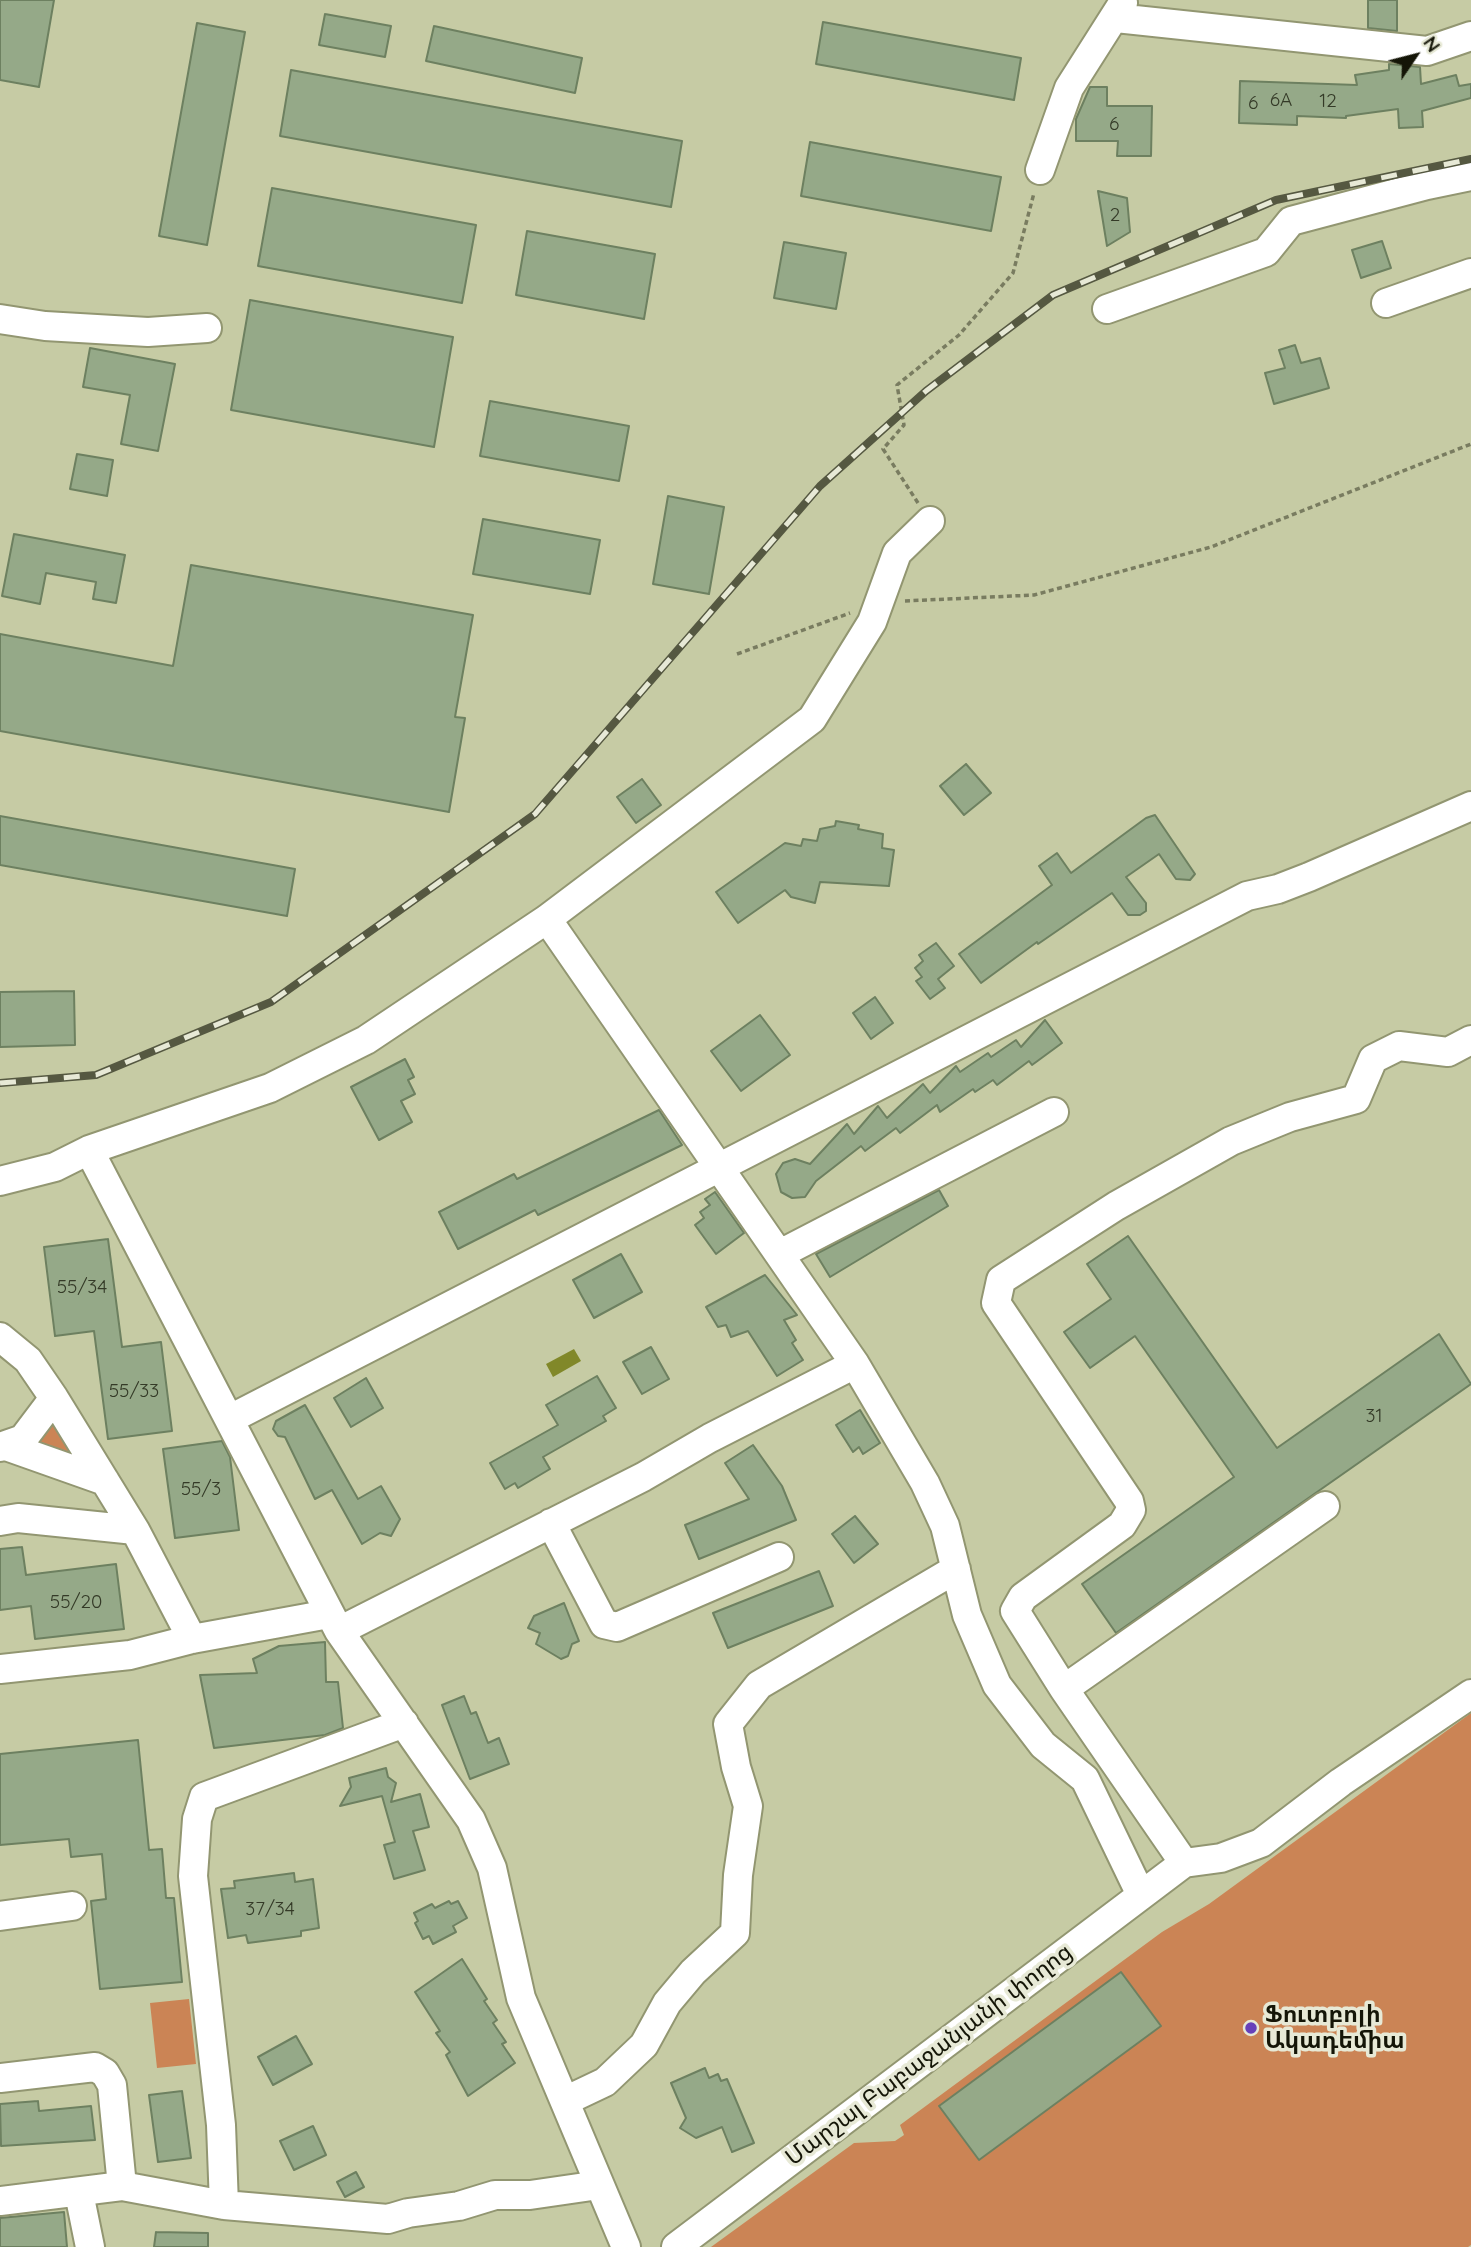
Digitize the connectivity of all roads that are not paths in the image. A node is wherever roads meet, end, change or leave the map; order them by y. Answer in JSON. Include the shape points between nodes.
{"nodes":[{"id":1,"x":1120,"y":9,"type":"edge"},
{"id":2,"x":1471,"y":36,"type":"edge"},
{"id":3,"x":1040,"y":170,"type":"road end"},
{"id":4,"x":1471,"y":176,"type":"edge"},
{"id":5,"x":1471,"y":274,"type":"edge"},
{"id":6,"x":1387,"y":303,"type":"dead end"},
{"id":7,"x":1107,"y":309,"type":"dead end"},
{"id":8,"x":0,"y":319,"type":"edge"},
{"id":9,"x":207,"y":328,"type":"dead end"},
{"id":10,"x":930,"y":521,"type":"road end"},
{"id":11,"x":1471,"y":806,"type":"edge"},
{"id":12,"x":547,"y":919,"type":"junction"},
{"id":13,"x":1471,"y":1040,"type":"edge"},
{"id":14,"x":1054,"y":1112,"type":"dead end"},
{"id":15,"x":89,"y":1150,"type":"junction"},
{"id":16,"x":719,"y":1168,"type":"junction"},
{"id":17,"x":0,"y":1181,"type":"edge"},
{"id":18,"x":780,"y":1254,"type":"junction"},
{"id":19,"x":0,"y":1337,"type":"edge"},
{"id":20,"x":855,"y":1364,"type":"junction"},
{"id":21,"x":54,"y":1398,"type":"junction"},
{"id":22,"x":230,"y":1419,"type":"junction"},
{"id":23,"x":3,"y":1446,"type":"edge"},
{"id":24,"x":105,"y":1481,"type":"junction"},
{"id":25,"x":1325,"y":1506,"type":"dead end"},
{"id":26,"x":0,"y":1521,"type":"edge"},
{"id":27,"x":551,"y":1523,"type":"junction"},
{"id":28,"x":135,"y":1530,"type":"junction"},
{"id":29,"x":779,"y":1557,"type":"dead end"},
{"id":30,"x":956,"y":1569,"type":"junction"},
{"id":31,"x":334,"y":1622,"type":"junction"},
{"id":32,"x":192,"y":1639,"type":"junction"},
{"id":33,"x":0,"y":1669,"type":"edge"},
{"id":34,"x":1064,"y":1689,"type":"junction"},
{"id":35,"x":1471,"y":1694,"type":"edge"},
{"id":36,"x":404,"y":1723,"type":"junction"},
{"id":37,"x":1115,"y":1761,"type":"junction"},
{"id":38,"x":1085,"y":1779,"type":"junction"},
{"id":39,"x":1184,"y":1863,"type":"junction"},
{"id":40,"x":1141,"y":1895,"type":"junction"},
{"id":41,"x":72,"y":1906,"type":"dead end"},
{"id":42,"x":0,"y":1916,"type":"edge"},
{"id":43,"x":0,"y":2078,"type":"edge"},
{"id":44,"x":565,"y":2101,"type":"junction"},
{"id":45,"x":599,"y":2185,"type":"junction"},
{"id":46,"x":122,"y":2186,"type":"junction"},
{"id":47,"x":79,"y":2193,"type":"junction"},
{"id":48,"x":0,"y":2201,"type":"edge"},
{"id":49,"x":224,"y":2205,"type":"junction"},
{"id":50,"x":90,"y":2247,"type":"edge"},
{"id":51,"x":626,"y":2247,"type":"edge"},
{"id":52,"x":676,"y":2247,"type":"edge"}],
"edges":[{"from":1,"to":2,"type":"street","via":[[1427,51]]},
{"from":1,"to":3,"type":"street","via":[[1069,88]]},
{"from":4,"to":7,"type":"street","via":[[1291,221],[1266,252]]},
{"from":5,"to":6,"type":"street"},
{"from":8,"to":9,"type":"street","via":[[148,332]]},
{"from":10,"to":12,"type":"street","via":[[897,553],[872,622],[812,719]]},
{"from":11,"to":16,"type":"street","via":[[1298,881],[1247,896]]},
{"from":12,"to":15,"type":"street","via":[[366,1040],[270,1087]]},
{"from":12,"to":16,"type":"street"},
{"from":13,"to":34,"type":"street","via":[[1448,1052],[1399,1046],[1373,1059],[1356,1099],[1290,1117],[1231,1141],[1116,1206],[1001,1280],[996,1303],[1131,1510],[1122,1525],[1023,1597],[1015,1611]]},
{"from":14,"to":18,"type":"street"},
{"from":15,"to":17,"type":"street","via":[[55,1167]]},
{"from":15,"to":22,"type":"street"},
{"from":16,"to":18,"type":"street"},
{"from":16,"to":22,"type":"street"},
{"from":18,"to":20,"type":"street"},
{"from":19,"to":21,"type":"street","via":[[28,1360]]},
{"from":20,"to":27,"type":"street"},
{"from":20,"to":30,"type":"street","via":[[925,1483],[945,1526]]},
{"from":21,"to":23,"type":"street","via":[[23,1439]]},
{"from":21,"to":24,"type":"street"},
{"from":22,"to":31,"type":"street"},
{"from":23,"to":24,"type":"street"},
{"from":24,"to":28,"type":"street"},
{"from":25,"to":34,"type":"street"},
{"from":26,"to":28,"type":"street","via":[[18,1518]]},
{"from":27,"to":29,"type":"street","via":[[604,1624],[617,1627]]},
{"from":27,"to":31,"type":"street"},
{"from":28,"to":32,"type":"street"},
{"from":30,"to":38,"type":"street","via":[[967,1615],[997,1685],[1044,1745]]},
{"from":30,"to":44,"type":"street","via":[[759,1685],[728,1724],[748,1806],[735,1933],[692,1972],[667,2003],[645,2045],[606,2082]]},
{"from":31,"to":32,"type":"street"},
{"from":31,"to":36,"type":"street"},
{"from":32,"to":33,"type":"street","via":[[130,1655]]},
{"from":34,"to":37,"type":"street"},
{"from":35,"to":39,"type":"street","via":[[1261,1843],[1221,1858]]},
{"from":36,"to":44,"type":"street","via":[[471,1820],[492,1868],[521,1998]]},
{"from":36,"to":49,"type":"street","via":[[204,1797],[197,1819],[193,1876],[220,2125]]},
{"from":37,"to":38,"type":"street"},
{"from":37,"to":39,"type":"street"},
{"from":38,"to":40,"type":"street"},
{"from":39,"to":40,"type":"street","name":"Մարշալ Բաբաջանյանի փողոց"},
{"from":40,"to":52,"type":"street","name":"Մարշալ Բաբաջանյանի փողոց"},
{"from":41,"to":42,"type":"street"},
{"from":43,"to":46,"type":"street","via":[[95,2067],[105,2073],[112,2085]]},
{"from":44,"to":45,"type":"street"},
{"from":45,"to":49,"type":"street","via":[[495,2195],[388,2219]]},
{"from":45,"to":51,"type":"street"},
{"from":46,"to":47,"type":"street"},
{"from":46,"to":49,"type":"street"},
{"from":47,"to":48,"type":"street"},
{"from":47,"to":50,"type":"street"}]}
